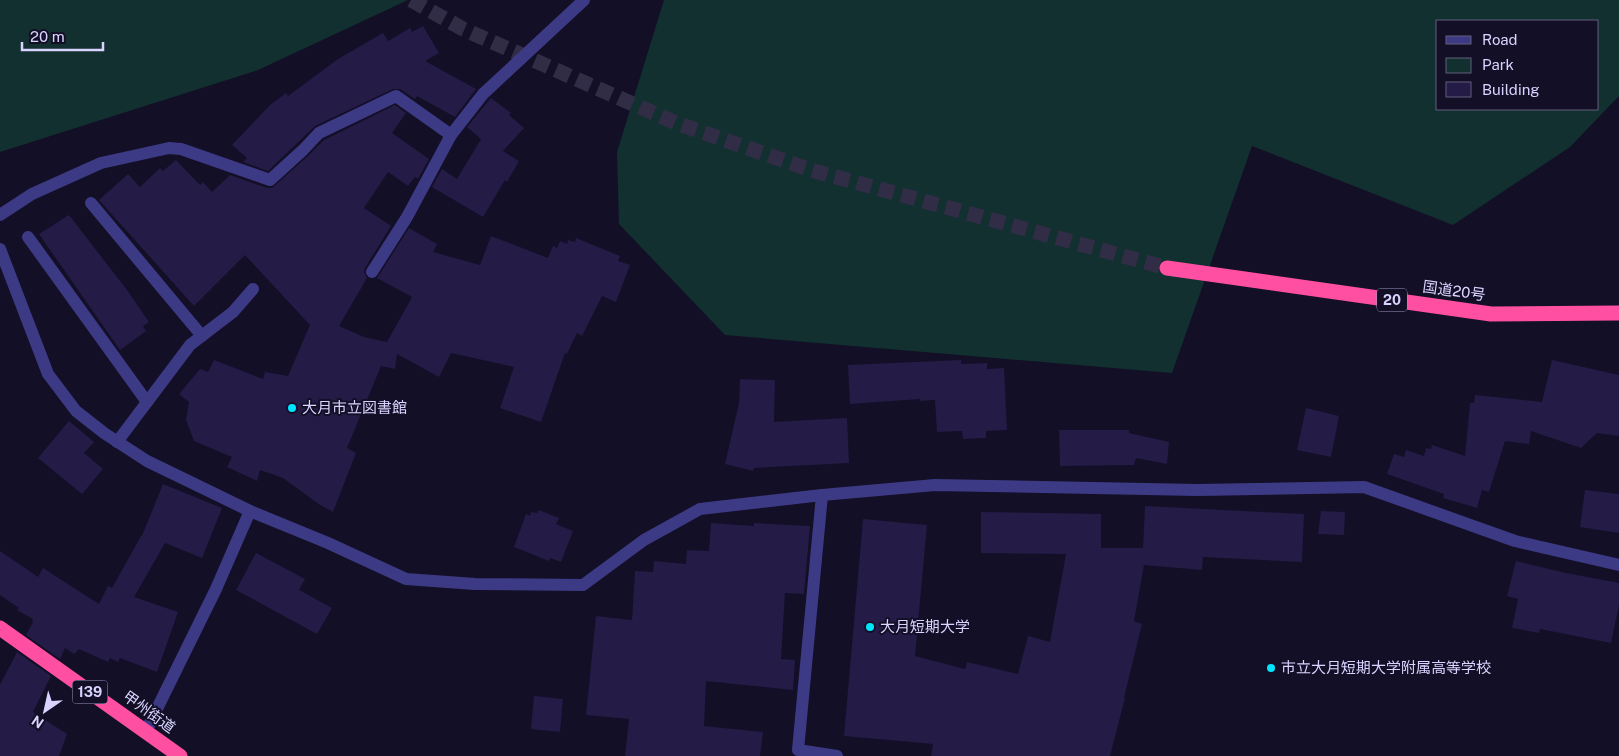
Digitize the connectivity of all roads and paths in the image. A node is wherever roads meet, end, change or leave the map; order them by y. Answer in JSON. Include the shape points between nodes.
{"nodes":[{"id":1,"x":584,"y":0,"type":"edge"},
{"id":2,"x":452,"y":135,"type":"junction"},
{"id":3,"x":91,"y":202,"type":"dead end"},
{"id":4,"x":0,"y":215,"type":"edge"},
{"id":5,"x":28,"y":237,"type":"dead end"},
{"id":6,"x":0,"y":249,"type":"edge"},
{"id":7,"x":1167,"y":268,"type":"tunnel mouth"},
{"id":8,"x":372,"y":272,"type":"dead end"},
{"id":9,"x":253,"y":289,"type":"dead end"},
{"id":10,"x":1619,"y":313,"type":"edge"},
{"id":11,"x":202,"y":336,"type":"junction"},
{"id":12,"x":147,"y":402,"type":"junction"},
{"id":13,"x":117,"y":442,"type":"junction"},
{"id":14,"x":822,"y":494,"type":"junction"},
{"id":15,"x":250,"y":510,"type":"junction"},
{"id":16,"x":1619,"y":565,"type":"edge"},
{"id":17,"x":0,"y":628,"type":"edge"},
{"id":18,"x":146,"y":731,"type":"junction"},
{"id":19,"x":180,"y":756,"type":"edge"},
{"id":20,"x":837,"y":756,"type":"edge"}],
"edges":[{"from":1,"to":2,"type":"street","via":[[483,94]]},
{"from":2,"to":4,"type":"street","via":[[396,96],[319,133],[270,180],[181,149],[169,148],[101,163],[32,194]]},
{"from":2,"to":8,"type":"street"},
{"from":3,"to":11,"type":"street"},
{"from":5,"to":12,"type":"street"},
{"from":6,"to":13,"type":"street","via":[[48,374],[76,411]]},
{"from":7,"to":10,"type":"highway","name":"国道20号","number":"20","via":[[1491,314]]},
{"from":9,"to":11,"type":"street","via":[[233,312]]},
{"from":11,"to":12,"type":"street","via":[[190,345]]},
{"from":12,"to":13,"type":"street"},
{"from":13,"to":15,"type":"street","via":[[147,461]]},
{"from":14,"to":15,"type":"street","via":[[700,509],[644,540],[583,585],[475,584],[406,579]]},
{"from":14,"to":16,"type":"street","via":[[935,485],[1197,490],[1364,486],[1515,541]]},
{"from":14,"to":20,"type":"street","via":[[798,750]]},
{"from":15,"to":18,"type":"street","via":[[216,589]]},
{"from":17,"to":18,"type":"highway","name":"甲州街道","number":"139"},
{"from":18,"to":19,"type":"highway","name":"甲州街道","number":"139"}]}
